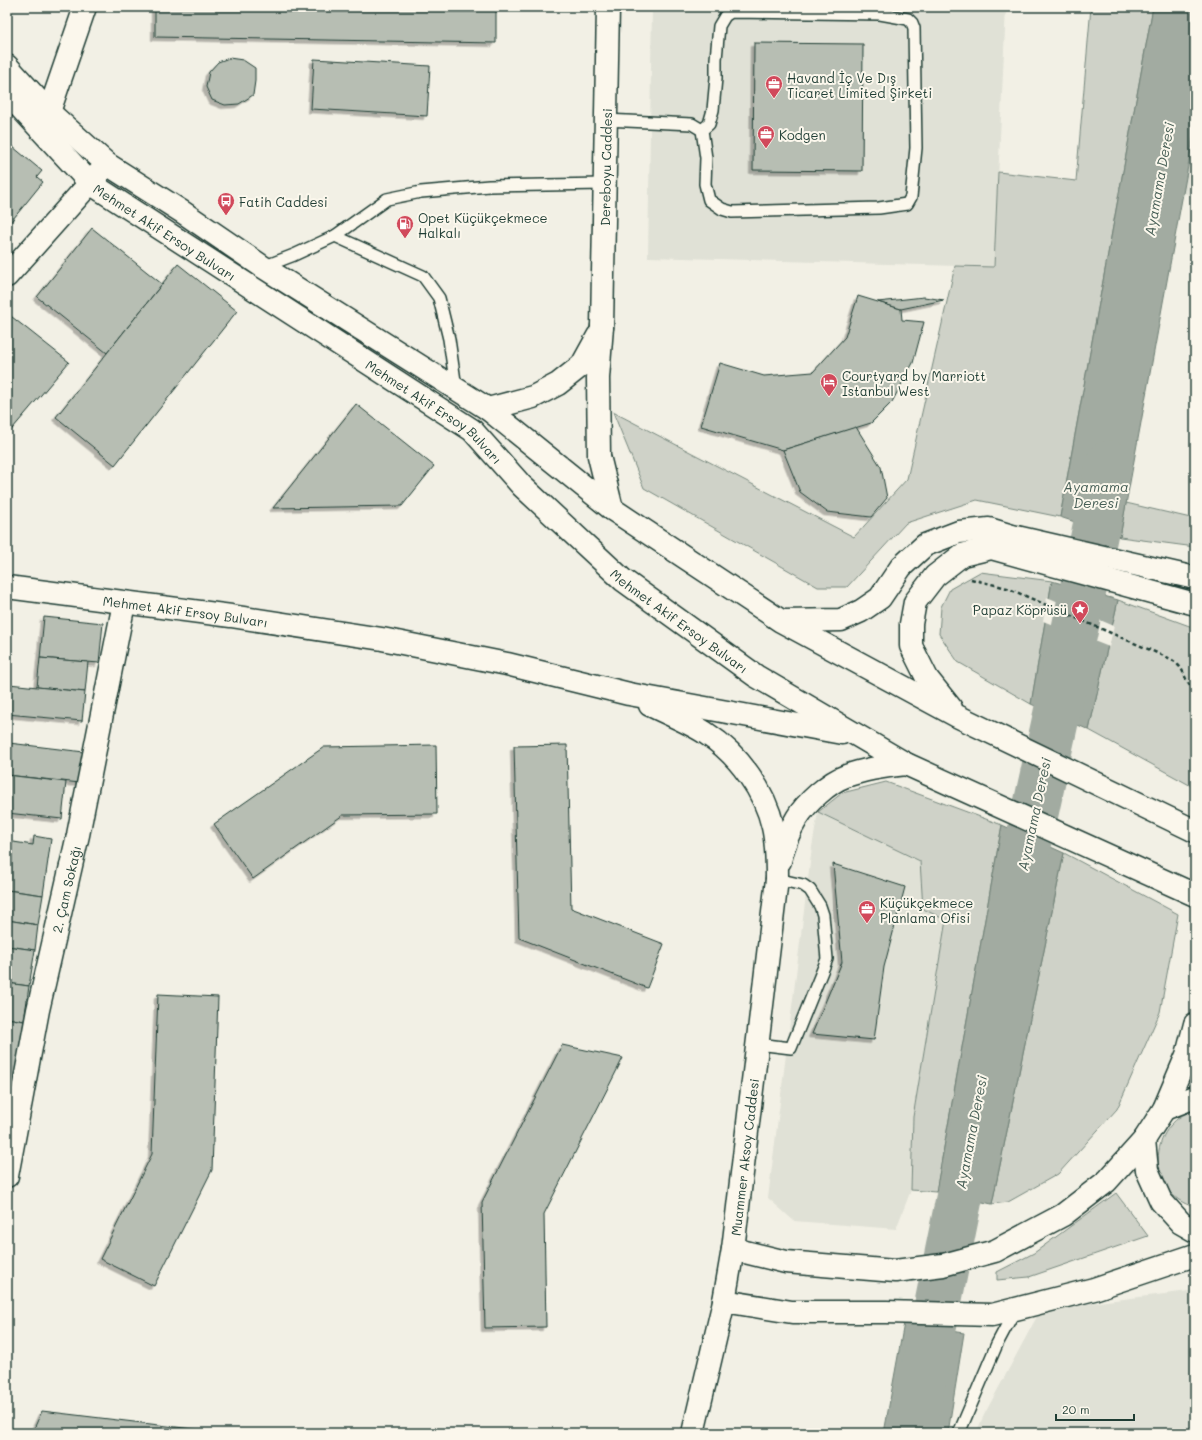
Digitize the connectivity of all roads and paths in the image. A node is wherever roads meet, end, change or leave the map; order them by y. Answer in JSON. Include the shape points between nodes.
{"nodes":[{"id":1,"x":84,"y":7,"type":"edge"},
{"id":2,"x":608,"y":7,"type":"edge"},
{"id":3,"x":7,"y":66,"type":"edge"},
{"id":4,"x":7,"y":93,"type":"edge"},
{"id":5,"x":49,"y":112,"type":"junction"},
{"id":6,"x":605,"y":120,"type":"junction"},
{"id":7,"x":702,"y":130,"type":"junction"},
{"id":8,"x":107,"y":164,"type":"junction"},
{"id":9,"x":90,"y":183,"type":"junction"},
{"id":10,"x":604,"y":184,"type":"junction"},
{"id":11,"x":335,"y":236,"type":"junction"},
{"id":12,"x":263,"y":267,"type":"junction"},
{"id":13,"x":7,"y":276,"type":"edge"},
{"id":14,"x":602,"y":327,"type":"junction"},
{"id":15,"x":456,"y":389,"type":"junction"},
{"id":16,"x":488,"y":409,"type":"junction"},
{"id":17,"x":612,"y":509,"type":"junction"},
{"id":18,"x":966,"y":578,"type":"dead end"},
{"id":19,"x":1195,"y":578,"type":"edge"},
{"id":20,"x":7,"y":587,"type":"edge"},
{"id":21,"x":124,"y":603,"type":"junction"},
{"id":22,"x":1195,"y":604,"type":"edge"},
{"id":23,"x":780,"y":621,"type":"junction"},
{"id":24,"x":1195,"y":690,"type":"edge"},
{"id":25,"x":629,"y":694,"type":"junction"},
{"id":26,"x":957,"y":716,"type":"junction"},
{"id":27,"x":857,"y":736,"type":"junction"},
{"id":28,"x":906,"y":764,"type":"junction"},
{"id":29,"x":1195,"y":831,"type":"edge"},
{"id":30,"x":777,"y":879,"type":"junction"},
{"id":31,"x":1195,"y":895,"type":"edge"},
{"id":32,"x":1195,"y":1024,"type":"edge"},
{"id":33,"x":758,"y":1044,"type":"junction"},
{"id":34,"x":1195,"y":1097,"type":"edge"},
{"id":35,"x":1164,"y":1109,"type":"junction"},
{"id":36,"x":1144,"y":1140,"type":"junction"},
{"id":37,"x":7,"y":1176,"type":"edge"},
{"id":38,"x":1195,"y":1231,"type":"edge"},
{"id":39,"x":733,"y":1248,"type":"junction"},
{"id":40,"x":1195,"y":1256,"type":"edge"},
{"id":41,"x":724,"y":1301,"type":"junction"},
{"id":42,"x":1015,"y":1309,"type":"junction"},
{"id":43,"x":693,"y":1433,"type":"edge"},
{"id":44,"x":958,"y":1433,"type":"edge"}],
"edges":[{"from":1,"to":5,"type":"main road"},
{"from":2,"to":6,"type":"main road","name":"Dereboyu Caddesi"},
{"from":3,"to":5,"type":"main road"},
{"from":4,"to":9,"type":"main road","name":"Mehmet Akif Ersoy Bulvarı"},
{"from":5,"to":8,"type":"main road"},
{"from":6,"to":7,"type":"lane","via":[[692,124]]},
{"from":6,"to":10,"type":"main road","name":"Dereboyu Caddesi"},
{"from":7,"to":7,"type":"lane","via":[[706,158],[705,184],[709,200],[722,209],[732,212],[879,208],[907,204],[911,197],[916,148],[912,23],[908,19],[880,14],[731,12],[719,26],[713,110],[709,124]]},
{"from":8,"to":9,"type":"main road"},
{"from":8,"to":12,"type":"main road"},
{"from":9,"to":13,"type":"main road"},
{"from":9,"to":27,"type":"main road","name":"Mehmet Akif Ersoy Bulvarı","via":[[472,430],[522,486],[623,580],[756,676]]},
{"from":10,"to":11,"type":"lane","via":[[489,186],[421,192],[387,200]]},
{"from":10,"to":14,"type":"main road","name":"Dereboyu Caddesi"},
{"from":11,"to":12,"type":"lane"},
{"from":11,"to":15,"type":"lane","via":[[423,276],[440,298]]},
{"from":12,"to":15,"type":"main road"},
{"from":14,"to":16,"type":"main road","via":[[582,365],[558,384],[533,397]]},
{"from":14,"to":17,"type":"main road","name":"Dereboyu Caddesi","via":[[598,378],[599,456]]},
{"from":15,"to":16,"type":"main road"},
{"from":16,"to":17,"type":"main road"},
{"from":17,"to":23,"type":"main road"},
{"from":18,"to":24,"type":"path","via":[[1007,588],[1164,656],[1178,665],[1185,679]]},
{"from":19,"to":23,"type":"main road","via":[[989,529],[959,532],[925,545],[901,567],[880,598],[861,611],[841,620]]},
{"from":20,"to":21,"type":"main road","name":"Mehmet Akif Ersoy Bulvarı"},
{"from":21,"to":25,"type":"main road","name":"Mehmet Akif Ersoy Bulvarı","via":[[382,639],[507,664]]},
{"from":21,"to":37,"type":"main road","name":"2. Çam Sokağı","via":[[78,835],[38,1010]]},
{"from":22,"to":26,"type":"main road","via":[[991,548],[962,555],[935,576],[915,602],[911,624],[911,646],[927,678]]},
{"from":23,"to":26,"type":"main road"},
{"from":25,"to":27,"type":"main road","name":"Mehmet Akif Ersoy Bulvarı"},
{"from":25,"to":30,"type":"main road","via":[[708,734],[735,758],[752,779],[766,804],[771,821],[777,853]]},
{"from":26,"to":29,"type":"main road"},
{"from":27,"to":28,"type":"main road","name":"Mehmet Akif Ersoy Bulvarı"},
{"from":28,"to":30,"type":"main road","via":[[872,768],[844,777],[827,787],[798,817],[788,836]]},
{"from":28,"to":31,"type":"main road","name":"Mehmet Akif Ersoy Bulvarı"},
{"from":30,"to":33,"type":"main road","name":"Muammer Aksoy Caddesi"},
{"from":30,"to":33,"type":"lane","via":[[803,886],[816,897],[823,915],[827,959],[791,1048]]},
{"from":32,"to":35,"type":"main road","via":[[1187,1055]]},
{"from":33,"to":39,"type":"main road","name":"Muammer Aksoy Caddesi"},
{"from":34,"to":35,"type":"main road"},
{"from":35,"to":36,"type":"main road"},
{"from":36,"to":38,"type":"main road","via":[[1147,1170],[1161,1201],[1180,1223]]},
{"from":36,"to":39,"type":"main road","via":[[1106,1181],[1063,1215],[995,1251],[943,1264],[895,1271],[786,1262]]},
{"from":39,"to":41,"type":"main road","name":"Muammer Aksoy Caddesi"},
{"from":40,"to":42,"type":"main road","via":[[1094,1289]]},
{"from":41,"to":42,"type":"main road","via":[[792,1312],[992,1315]]},
{"from":41,"to":43,"type":"main road","name":"Muammer Aksoy Caddesi"},
{"from":42,"to":44,"type":"lane"}]}
